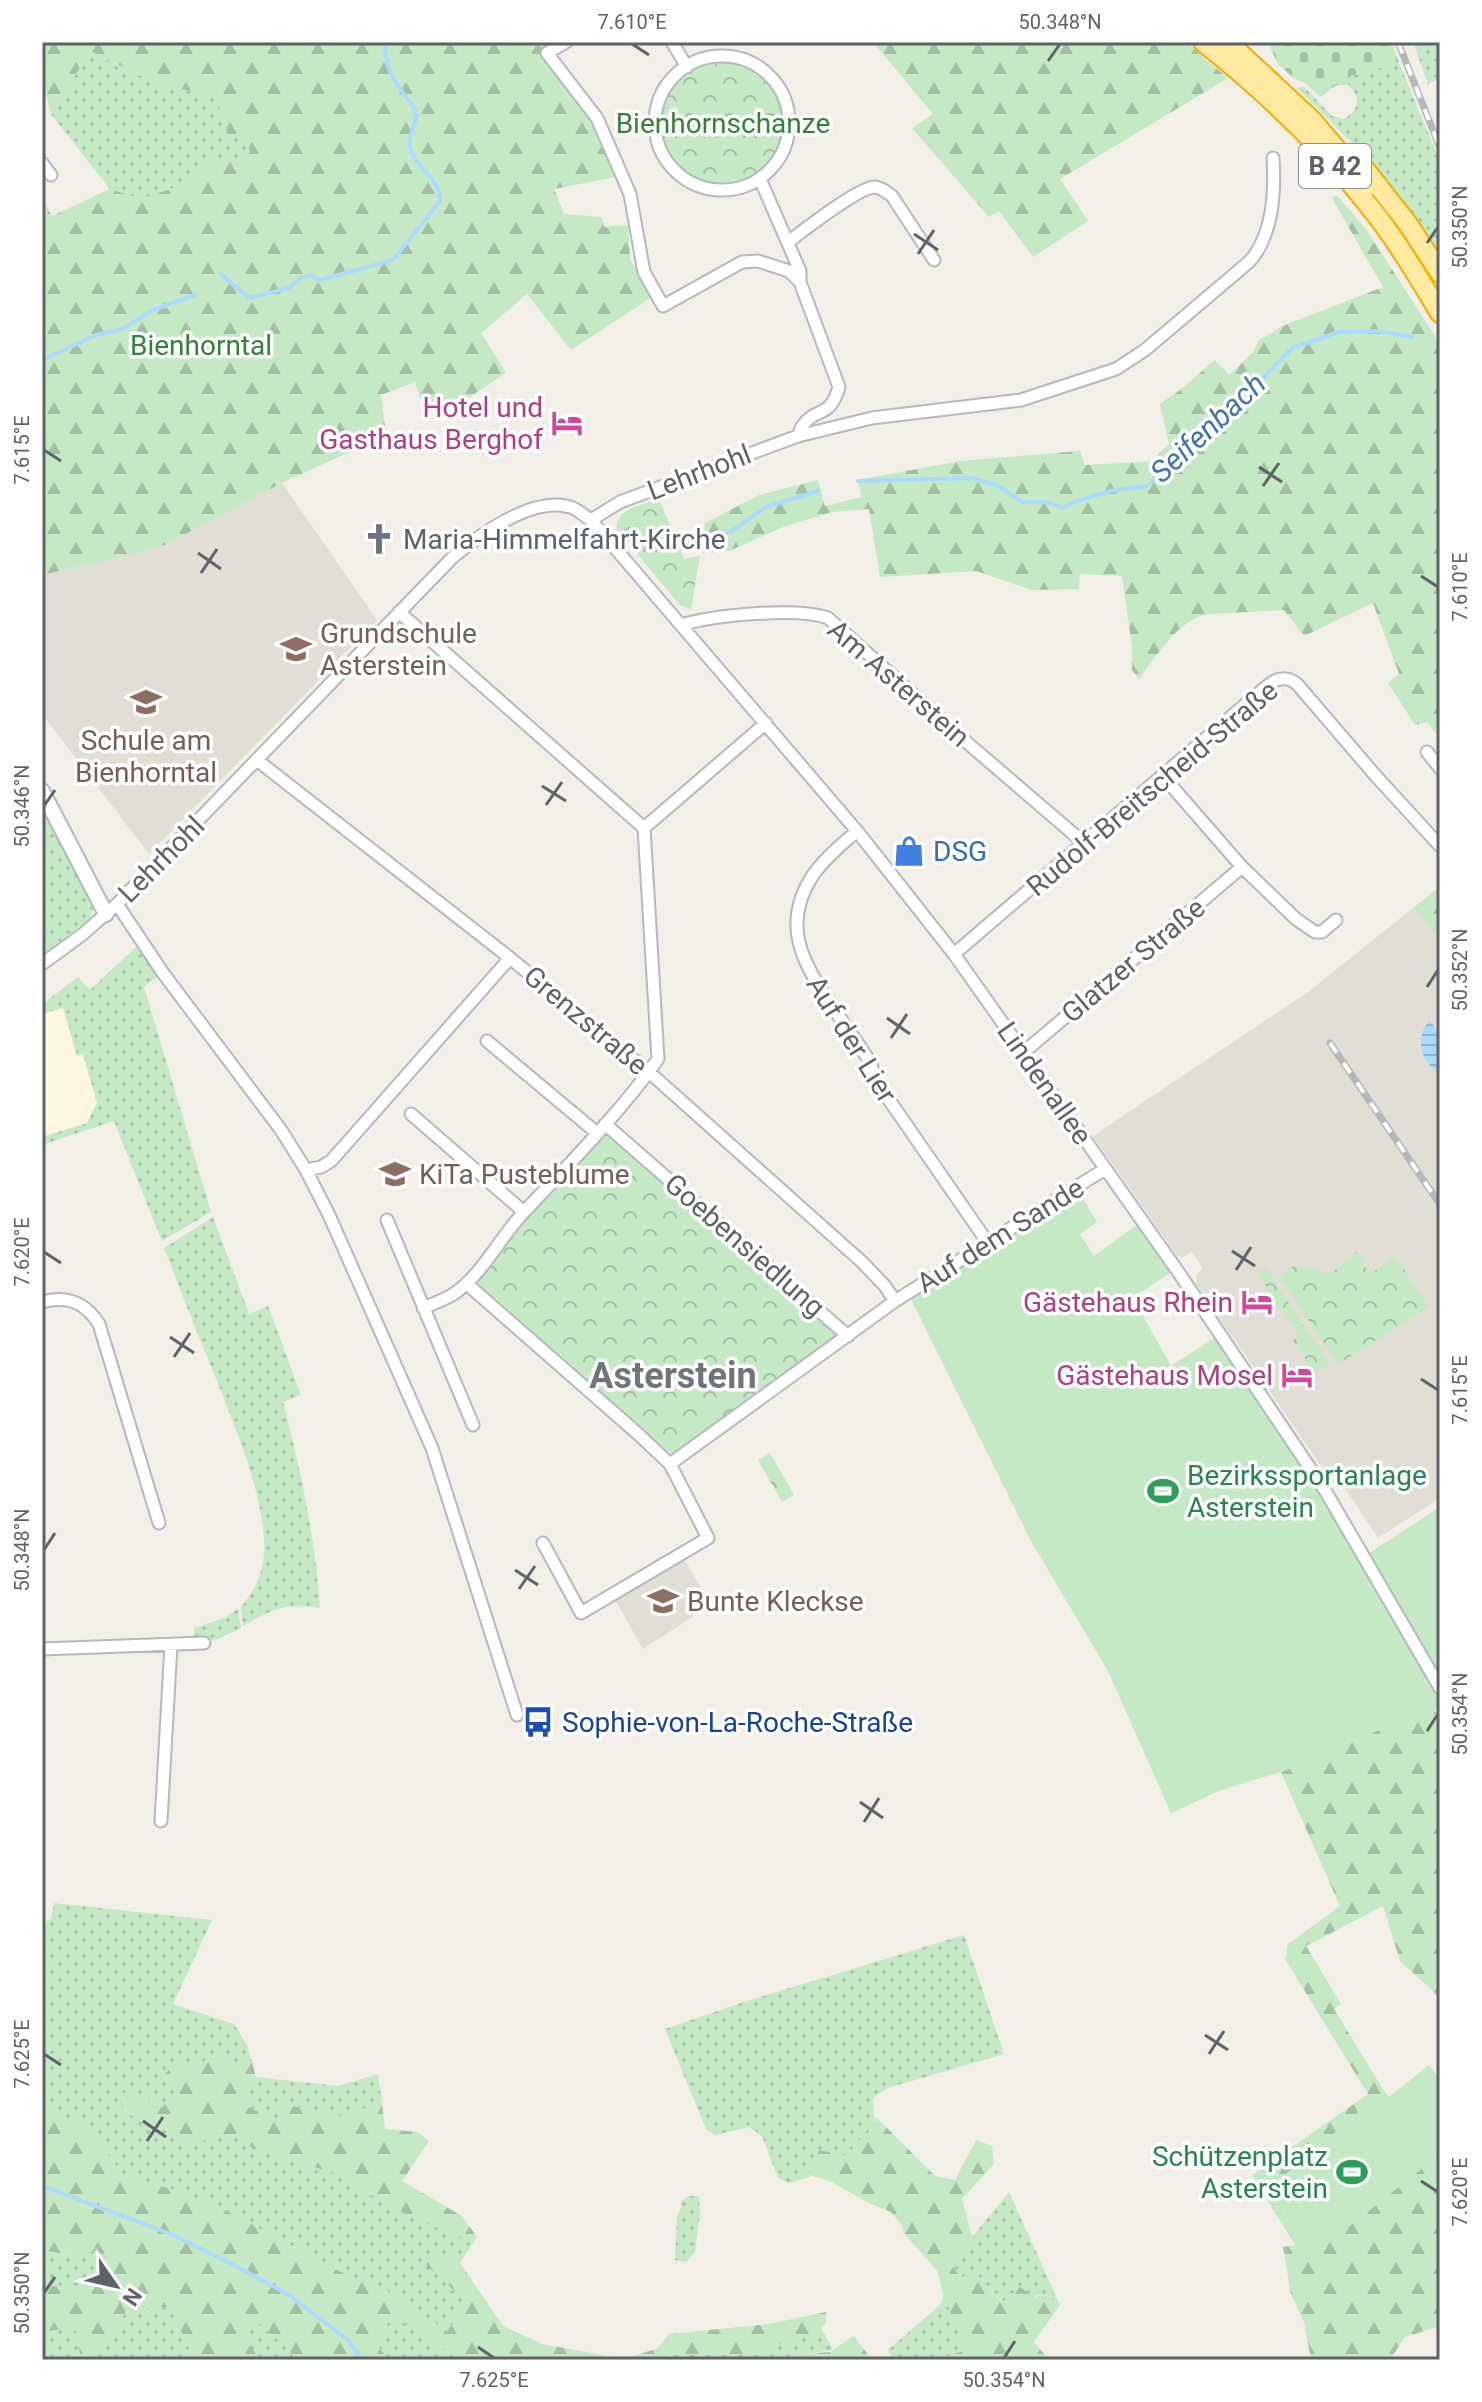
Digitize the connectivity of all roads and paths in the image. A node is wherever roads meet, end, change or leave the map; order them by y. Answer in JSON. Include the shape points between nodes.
{"nodes":[{"id":1,"x":566,"y":42,"type":"edge"},
{"id":2,"x":672,"y":42,"type":"edge"},
{"id":3,"x":1203,"y":42,"type":"edge"},
{"id":4,"x":1228,"y":42,"type":"edge"},
{"id":5,"x":687,"y":67,"type":"junction"},
{"id":6,"x":1312,"y":120,"type":"junction"},
{"id":7,"x":1273,"y":158,"type":"dead end"},
{"id":8,"x":42,"y":163,"type":"edge"},
{"id":9,"x":51,"y":175,"type":"dead end"},
{"id":10,"x":760,"y":179,"type":"junction"},
{"id":11,"x":788,"y":242,"type":"junction"},
{"id":12,"x":934,"y":260,"type":"dead end"},
{"id":13,"x":1440,"y":273,"type":"edge"},
{"id":14,"x":800,"y":282,"type":"junction"},
{"id":15,"x":1440,"y":294,"type":"edge"},
{"id":16,"x":1440,"y":313,"type":"edge"},
{"id":17,"x":798,"y":436,"type":"junction"},
{"id":18,"x":591,"y":520,"type":"junction"},
{"id":19,"x":399,"y":612,"type":"junction"},
{"id":20,"x":681,"y":625,"type":"junction"},
{"id":21,"x":766,"y":723,"type":"junction"},
{"id":22,"x":1427,"y":752,"type":"dead end"},
{"id":23,"x":257,"y":760,"type":"junction"},
{"id":24,"x":1440,"y":768,"type":"edge"},
{"id":25,"x":1162,"y":775,"type":"junction"},
{"id":26,"x":42,"y":791,"type":"edge"},
{"id":27,"x":644,"y":828,"type":"junction"},
{"id":28,"x":857,"y":831,"type":"junction"},
{"id":29,"x":1084,"y":843,"type":"junction"},
{"id":30,"x":1440,"y":846,"type":"edge"},
{"id":31,"x":1242,"y":867,"type":"junction"},
{"id":32,"x":112,"y":909,"type":"junction"},
{"id":33,"x":1336,"y":920,"type":"dead end"},
{"id":34,"x":954,"y":954,"type":"junction"},
{"id":35,"x":510,"y":958,"type":"junction"},
{"id":36,"x":42,"y":964,"type":"edge"},
{"id":37,"x":487,"y":1041,"type":"dead end"},
{"id":38,"x":1024,"y":1052,"type":"junction"},
{"id":39,"x":649,"y":1072,"type":"junction"},
{"id":40,"x":411,"y":1114,"type":"dead end"},
{"id":41,"x":601,"y":1128,"type":"junction"},
{"id":42,"x":1105,"y":1169,"type":"junction"},
{"id":43,"x":306,"y":1170,"type":"junction"},
{"id":44,"x":524,"y":1212,"type":"junction"},
{"id":45,"x":387,"y":1220,"type":"dead end"},
{"id":46,"x":988,"y":1243,"type":"junction"},
{"id":47,"x":467,"y":1284,"type":"junction"},
{"id":48,"x":895,"y":1301,"type":"junction"},
{"id":49,"x":42,"y":1302,"type":"edge"},
{"id":50,"x":423,"y":1308,"type":"junction"},
{"id":51,"x":848,"y":1336,"type":"junction"},
{"id":52,"x":473,"y":1425,"type":"dead end"},
{"id":53,"x":670,"y":1464,"type":"junction"},
{"id":54,"x":159,"y":1523,"type":"dead end"},
{"id":55,"x":543,"y":1543,"type":"dead end"},
{"id":56,"x":204,"y":1643,"type":"dead end"},
{"id":57,"x":171,"y":1645,"type":"junction"},
{"id":58,"x":42,"y":1649,"type":"edge"},
{"id":59,"x":1440,"y":1688,"type":"edge"},
{"id":60,"x":517,"y":1715,"type":"dead end"},
{"id":61,"x":161,"y":1821,"type":"dead end"}],
"edges":[{"from":1,"to":14,"type":"street","via":[[547,53],[597,118],[630,194],[644,272],[663,306],[742,262],[789,271]]},
{"from":2,"to":5,"type":"street"},
{"from":3,"to":16,"type":"highway","number":"B 42","via":[[1286,116],[1352,185]]},
{"from":4,"to":6,"type":"highway","number":"B 42"},
{"from":5,"to":10,"type":"street","via":[[709,57],[738,58],[760,68],[778,85],[789,111],[789,135],[780,158]]},
{"from":5,"to":10,"type":"street","via":[[665,89],[656,111],[657,139],[668,164],[689,182],[711,190],[735,190]]},
{"from":6,"to":13,"type":"highway","via":[[1374,179]]},
{"from":6,"to":15,"type":"highway","number":"B 42","via":[[1377,198]]},
{"from":7,"to":17,"type":"street","name":"Lehrhohl","via":[[1274,188],[1257,253],[1131,361],[1021,400],[872,418]]},
{"from":8,"to":9,"type":"street"},
{"from":10,"to":11,"type":"street"},
{"from":11,"to":12,"type":"street","via":[[874,187],[892,196]]},
{"from":11,"to":14,"type":"street"},
{"from":14,"to":17,"type":"street","via":[[839,387],[827,410],[805,421]]},
{"from":17,"to":18,"type":"street","name":"Lehrhohl","via":[[620,502]]},
{"from":18,"to":19,"type":"street","name":"Lehrhohl","via":[[562,505],[513,517],[472,541]]},
{"from":18,"to":20,"type":"street","name":"Lindenallee"},
{"from":19,"to":23,"type":"street","name":"Lehrhohl"},
{"from":19,"to":27,"type":"street"},
{"from":20,"to":21,"type":"street","name":"Lindenallee"},
{"from":20,"to":29,"type":"street","name":"Am Asterstein","via":[[702,618],[802,612],[828,618]]},
{"from":21,"to":27,"type":"street"},
{"from":21,"to":28,"type":"street","name":"Lindenallee"},
{"from":22,"to":24,"type":"street"},
{"from":23,"to":32,"type":"street","name":"Lehrhohl"},
{"from":23,"to":35,"type":"street","name":"Grenzstraße"},
{"from":25,"to":29,"type":"street","name":"Rudolf-Breitscheid-Straße"},
{"from":25,"to":30,"type":"street","name":"Rudolf-Breitscheid-Straße","via":[[1276,679],[1290,679]]},
{"from":25,"to":31,"type":"street"},
{"from":26,"to":32,"type":"street"},
{"from":27,"to":39,"type":"street","via":[[658,1059]]},
{"from":28,"to":34,"type":"street","name":"Lindenallee"},
{"from":28,"to":46,"type":"street","name":"Auf der Lier","via":[[821,865],[804,892],[797,921],[799,949],[871,1063],[874,1078]]},
{"from":29,"to":34,"type":"street","name":"Rudolf-Breitscheid-Straße"},
{"from":31,"to":33,"type":"street","via":[[1306,927],[1322,932]]},
{"from":31,"to":38,"type":"street","name":"Glatzer Straße"},
{"from":32,"to":36,"type":"street","name":"Lehrhohl"},
{"from":32,"to":43,"type":"street"},
{"from":34,"to":38,"type":"street","name":"Lindenallee"},
{"from":35,"to":39,"type":"street","name":"Grenzstraße"},
{"from":35,"to":43,"type":"street","via":[[331,1161]]},
{"from":37,"to":41,"type":"street","name":"Goebensiedlung"},
{"from":38,"to":42,"type":"street","name":"Lindenallee"},
{"from":39,"to":41,"type":"street"},
{"from":39,"to":48,"type":"street","name":"Grenzstraße","via":[[862,1262]]},
{"from":40,"to":44,"type":"street"},
{"from":41,"to":44,"type":"street"},
{"from":41,"to":51,"type":"street","name":"Goebensiedlung"},
{"from":42,"to":46,"type":"street","name":"Auf dem Sande"},
{"from":42,"to":59,"type":"street","name":"Lindenallee","via":[[1326,1492]]},
{"from":43,"to":60,"type":"street","via":[[429,1438]]},
{"from":44,"to":47,"type":"street"},
{"from":45,"to":50,"type":"street"},
{"from":46,"to":48,"type":"street","name":"Auf dem Sande"},
{"from":47,"to":50,"type":"street"},
{"from":47,"to":53,"type":"street"},
{"from":48,"to":51,"type":"street","name":"Goebensiedlung"},
{"from":49,"to":54,"type":"street","via":[[77,1302],[99,1324]]},
{"from":50,"to":52,"type":"street"},
{"from":51,"to":53,"type":"street","name":"Goebensiedlung"},
{"from":53,"to":55,"type":"street","via":[[708,1538],[581,1613]]},
{"from":56,"to":57,"type":"street"},
{"from":57,"to":58,"type":"street"},
{"from":57,"to":61,"type":"street"}]}
